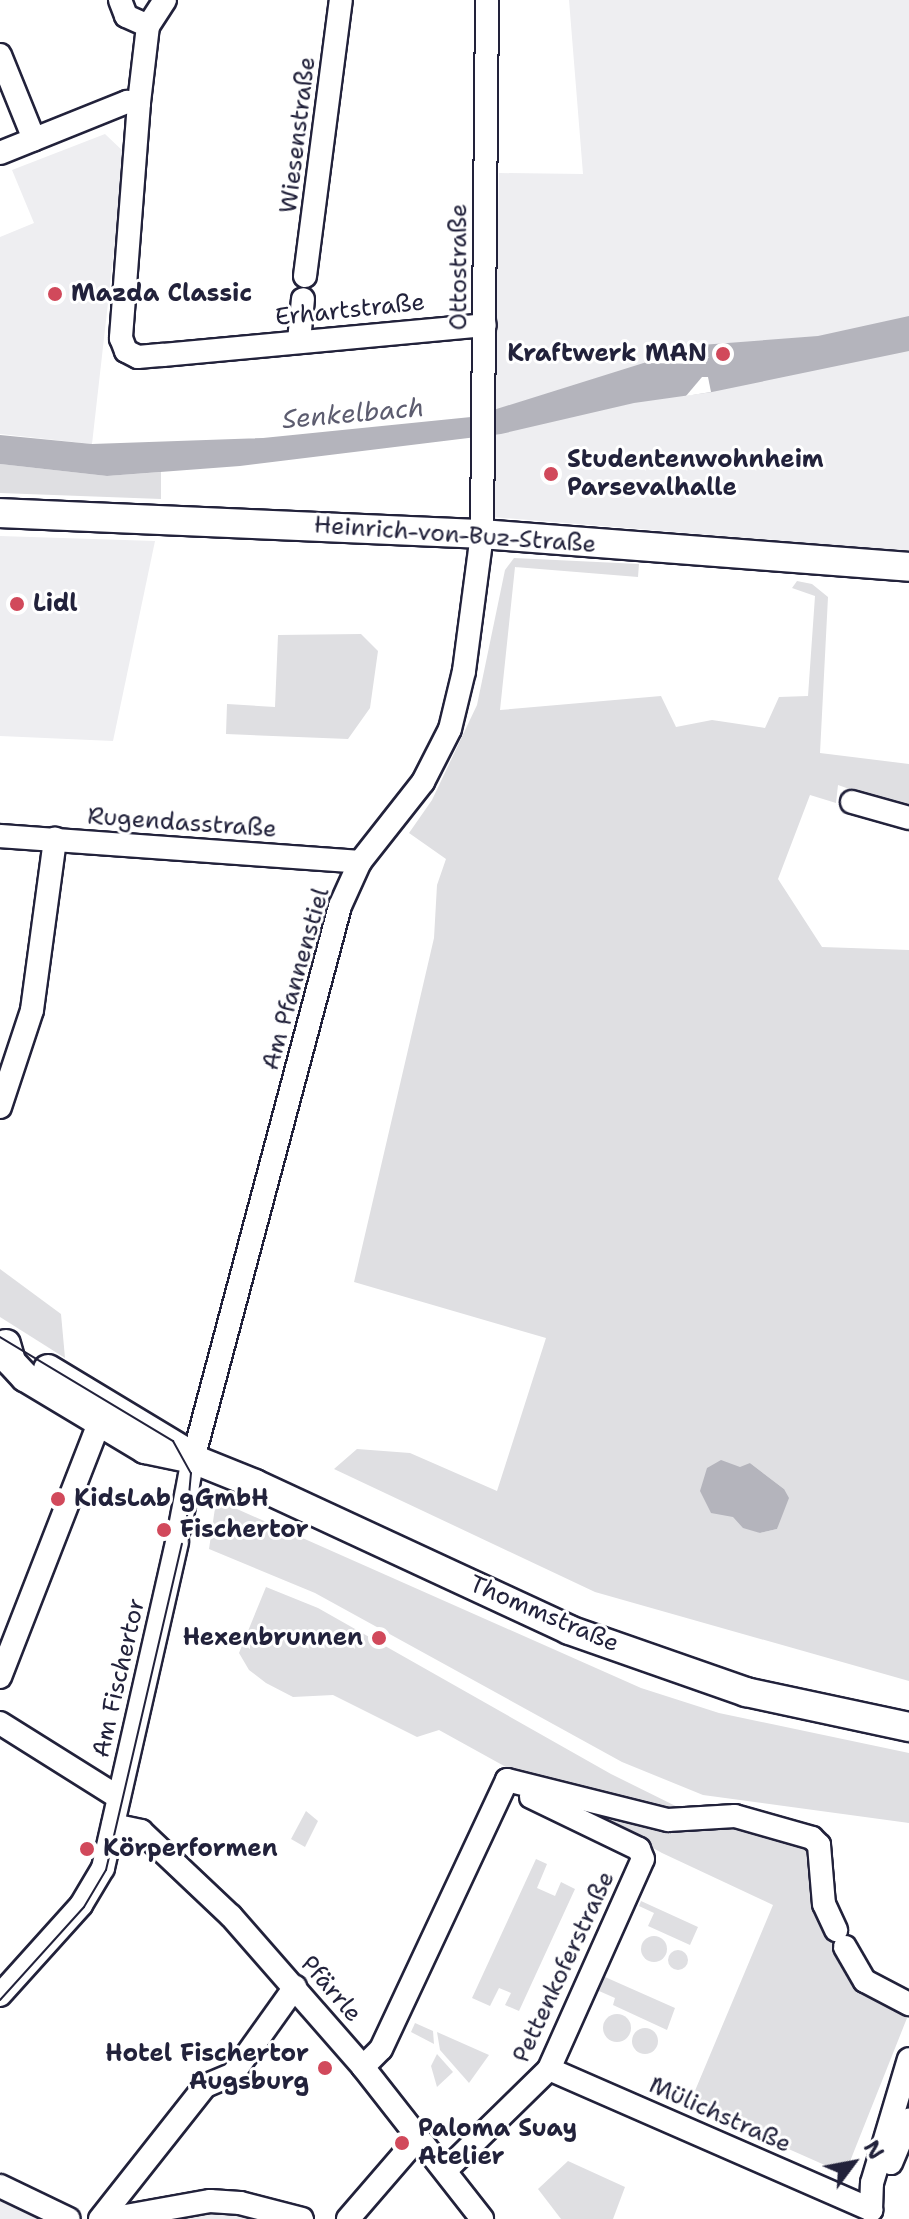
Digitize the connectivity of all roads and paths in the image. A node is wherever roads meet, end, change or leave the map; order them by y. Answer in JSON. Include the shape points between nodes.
{"nodes":[{"id":1,"x":120,"y":0,"type":"edge"},
{"id":2,"x":165,"y":0,"type":"edge"},
{"id":3,"x":341,"y":0,"type":"edge"},
{"id":4,"x":487,"y":0,"type":"edge"},
{"id":5,"x":148,"y":26,"type":"junction"},
{"id":6,"x":0,"y":55,"type":"edge"},
{"id":7,"x":139,"y":103,"type":"junction"},
{"id":8,"x":34,"y":139,"type":"junction"},
{"id":9,"x":0,"y":153,"type":"edge"},
{"id":10,"x":485,"y":325,"type":"junction"},
{"id":11,"x":299,"y":341,"type":"junction"},
{"id":12,"x":0,"y":513,"type":"edge"},
{"id":13,"x":482,"y":534,"type":"junction"},
{"id":14,"x":909,"y":567,"type":"edge"},
{"id":15,"x":852,"y":802,"type":"dead end"},
{"id":16,"x":909,"y":818,"type":"edge"},
{"id":17,"x":0,"y":836,"type":"edge"},
{"id":18,"x":55,"y":839,"type":"junction"},
{"id":19,"x":360,"y":862,"type":"junction"},
{"id":20,"x":0,"y":1107,"type":"edge"},
{"id":21,"x":3,"y":1343,"type":"edge"},
{"id":22,"x":99,"y":1423,"type":"junction"},
{"id":23,"x":193,"y":1459,"type":"junction"},
{"id":24,"x":0,"y":1677,"type":"edge"},
{"id":25,"x":0,"y":1723,"type":"edge"},
{"id":26,"x":909,"y":1727,"type":"edge"},
{"id":27,"x":506,"y":1782,"type":"junction"},
{"id":28,"x":118,"y":1797,"type":"junction"},
{"id":29,"x":113,"y":1825,"type":"junction"},
{"id":30,"x":295,"y":1987,"type":"junction"},
{"id":31,"x":0,"y":1995,"type":"edge"},
{"id":32,"x":909,"y":2004,"type":"edge"},
{"id":33,"x":909,"y":2059,"type":"edge"},
{"id":34,"x":363,"y":2067,"type":"junction"},
{"id":35,"x":549,"y":2069,"type":"junction"},
{"id":36,"x":909,"y":2120,"type":"edge"},
{"id":37,"x":418,"y":2138,"type":"junction"},
{"id":38,"x":446,"y":2170,"type":"junction"},
{"id":39,"x":0,"y":2186,"type":"edge"},
{"id":40,"x":869,"y":2211,"type":"edge"},
{"id":41,"x":61,"y":2216,"type":"edge"},
{"id":42,"x":100,"y":2219,"type":"edge"},
{"id":43,"x":109,"y":2219,"type":"edge"},
{"id":44,"x":302,"y":2219,"type":"edge"},
{"id":45,"x":348,"y":2219,"type":"edge"},
{"id":46,"x":482,"y":2219,"type":"edge"}],
"edges":[{"from":1,"to":5,"type":"street","via":[[126,16]]},
{"from":2,"to":5,"type":"street"},
{"from":3,"to":11,"type":"street","name":"Wiesenstraße"},
{"from":4,"to":10,"type":"street","name":"Ottostraße"},
{"from":5,"to":7,"type":"street"},
{"from":6,"to":8,"type":"street"},
{"from":7,"to":8,"type":"street","via":[[127,102]]},
{"from":7,"to":11,"type":"street","name":"Erhartstraße","via":[[121,338],[126,351],[138,357]]},
{"from":8,"to":9,"type":"street"},
{"from":10,"to":11,"type":"street","name":"Erhartstraße"},
{"from":10,"to":13,"type":"street","name":"Ottostraße"},
{"from":12,"to":13,"type":"street","name":"Heinrich-von-Buz-Straße"},
{"from":13,"to":14,"type":"street","name":"Heinrich-von-Buz-Straße"},
{"from":13,"to":19,"type":"street","name":"Am Pfannenstiel","via":[[450,729],[423,782]]},
{"from":15,"to":16,"type":"street"},
{"from":17,"to":18,"type":"street","name":"Rugendasstraße"},
{"from":18,"to":19,"type":"street","name":"Rugendasstraße"},
{"from":18,"to":20,"type":"street","via":[[32,1010]]},
{"from":19,"to":23,"type":"street","name":"Am Pfannenstiel","via":[[340,906]]},
{"from":21,"to":22,"type":"street","name":"Thommstraße","via":[[15,1369]]},
{"from":21,"to":23,"type":"street","name":"Thommstraße","via":[[156,1431]]},
{"from":22,"to":23,"type":"street","name":"Thommstraße","via":[[145,1449]]},
{"from":22,"to":24,"type":"street"},
{"from":23,"to":26,"type":"street","name":"Thommstraße","via":[[569,1630],[746,1692]]},
{"from":23,"to":28,"type":"street","name":"Am Fischertor"},
{"from":25,"to":28,"type":"street"},
{"from":27,"to":32,"type":"street","via":[[668,1820],[735,1816],[812,1838],[819,1845],[824,1904],[865,1981]]},
{"from":27,"to":34,"type":"street","via":[[381,2049]]},
{"from":27,"to":35,"type":"street","name":"Pettenkoferstraße","via":[[639,1849],[643,1859]]},
{"from":28,"to":29,"type":"street","name":"Am Fischertor"},
{"from":29,"to":30,"type":"street","name":"Pfärrle","via":[[141,1831]]},
{"from":29,"to":31,"type":"street","name":"Am Fischertor","via":[[92,1889]]},
{"from":30,"to":34,"type":"street","name":"Pfärrle"},
{"from":30,"to":42,"type":"street","via":[[233,2074],[205,2086]]},
{"from":33,"to":40,"type":"street","via":[[872,2183]]},
{"from":34,"to":37,"type":"street","name":"Pfärrle"},
{"from":35,"to":38,"type":"street","name":"Pettenkoferstraße"},
{"from":35,"to":40,"type":"street","name":"Mülichstraße"},
{"from":36,"to":40,"type":"street"},
{"from":37,"to":38,"type":"street","name":"Pfärrle"},
{"from":37,"to":45,"type":"street"},
{"from":38,"to":46,"type":"street","name":"Pfärrle"},
{"from":39,"to":41,"type":"street"},
{"from":43,"to":44,"type":"street","via":[[210,2201]]}]}
